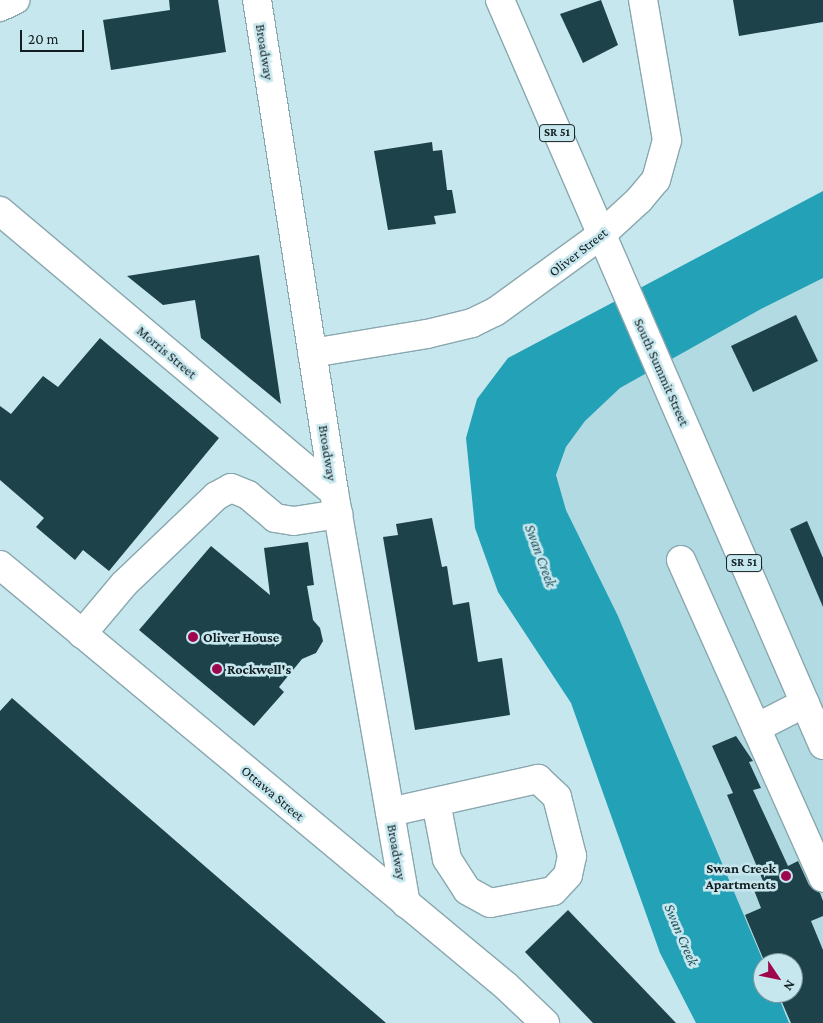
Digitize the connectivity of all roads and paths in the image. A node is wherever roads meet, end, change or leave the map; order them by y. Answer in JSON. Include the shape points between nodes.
{"nodes":[{"id":1,"x":15,"y":0,"type":"edge"},
{"id":2,"x":257,"y":0,"type":"edge"},
{"id":3,"x":500,"y":0,"type":"edge"},
{"id":4,"x":643,"y":0,"type":"edge"},
{"id":5,"x":0,"y":7,"type":"edge"},
{"id":6,"x":0,"y":211,"type":"edge"},
{"id":7,"x":601,"y":235,"type":"junction"},
{"id":8,"x":312,"y":353,"type":"junction"},
{"id":9,"x":336,"y":503,"type":"junction"},
{"id":10,"x":681,"y":560,"type":"dead end"},
{"id":11,"x":0,"y":565,"type":"edge"},
{"id":12,"x":82,"y":634,"type":"junction"},
{"id":13,"x":805,"y":703,"type":"junction"},
{"id":14,"x":756,"y":728,"type":"junction"},
{"id":15,"x":823,"y":745,"type":"edge"},
{"id":16,"x":436,"y":802,"type":"junction"},
{"id":17,"x":390,"y":812,"type":"junction"},
{"id":18,"x":823,"y":878,"type":"edge"},
{"id":19,"x":406,"y":904,"type":"junction"},
{"id":20,"x":545,"y":1023,"type":"edge"}],
"edges":[{"from":1,"to":5,"type":"street"},
{"from":2,"to":8,"type":"street","name":"Broadway"},
{"from":3,"to":7,"type":"street","name":"South Summit Street","number":"SR 51"},
{"from":4,"to":7,"type":"street","name":"Oliver Street","via":[[667,140],[664,158],[656,180]]},
{"from":6,"to":9,"type":"street","name":"Morris Street"},
{"from":7,"to":8,"type":"street","name":"Oliver Street","via":[[515,300],[472,323]]},
{"from":7,"to":13,"type":"street","name":"South Summit Street","number":"SR 51"},
{"from":8,"to":9,"type":"street","name":"Broadway"},
{"from":9,"to":12,"type":"street","via":[[294,521],[275,518],[248,495],[231,488],[216,496],[124,584]]},
{"from":9,"to":17,"type":"street","name":"Broadway"},
{"from":10,"to":14,"type":"street"},
{"from":11,"to":12,"type":"street","name":"Ottawa Street"},
{"from":12,"to":19,"type":"street","name":"Ottawa Street"},
{"from":13,"to":14,"type":"street"},
{"from":13,"to":15,"type":"street","name":"South Summit Street","number":"SR 51"},
{"from":14,"to":18,"type":"street"},
{"from":16,"to":16,"type":"street","via":[[538,779],[557,797],[572,856],[568,875],[552,890],[529,898],[490,903],[467,890],[447,859]]},
{"from":16,"to":17,"type":"street"},
{"from":17,"to":19,"type":"street","name":"Broadway"},
{"from":19,"to":20,"type":"street","name":"Ottawa Street","via":[[506,986]]}]}
